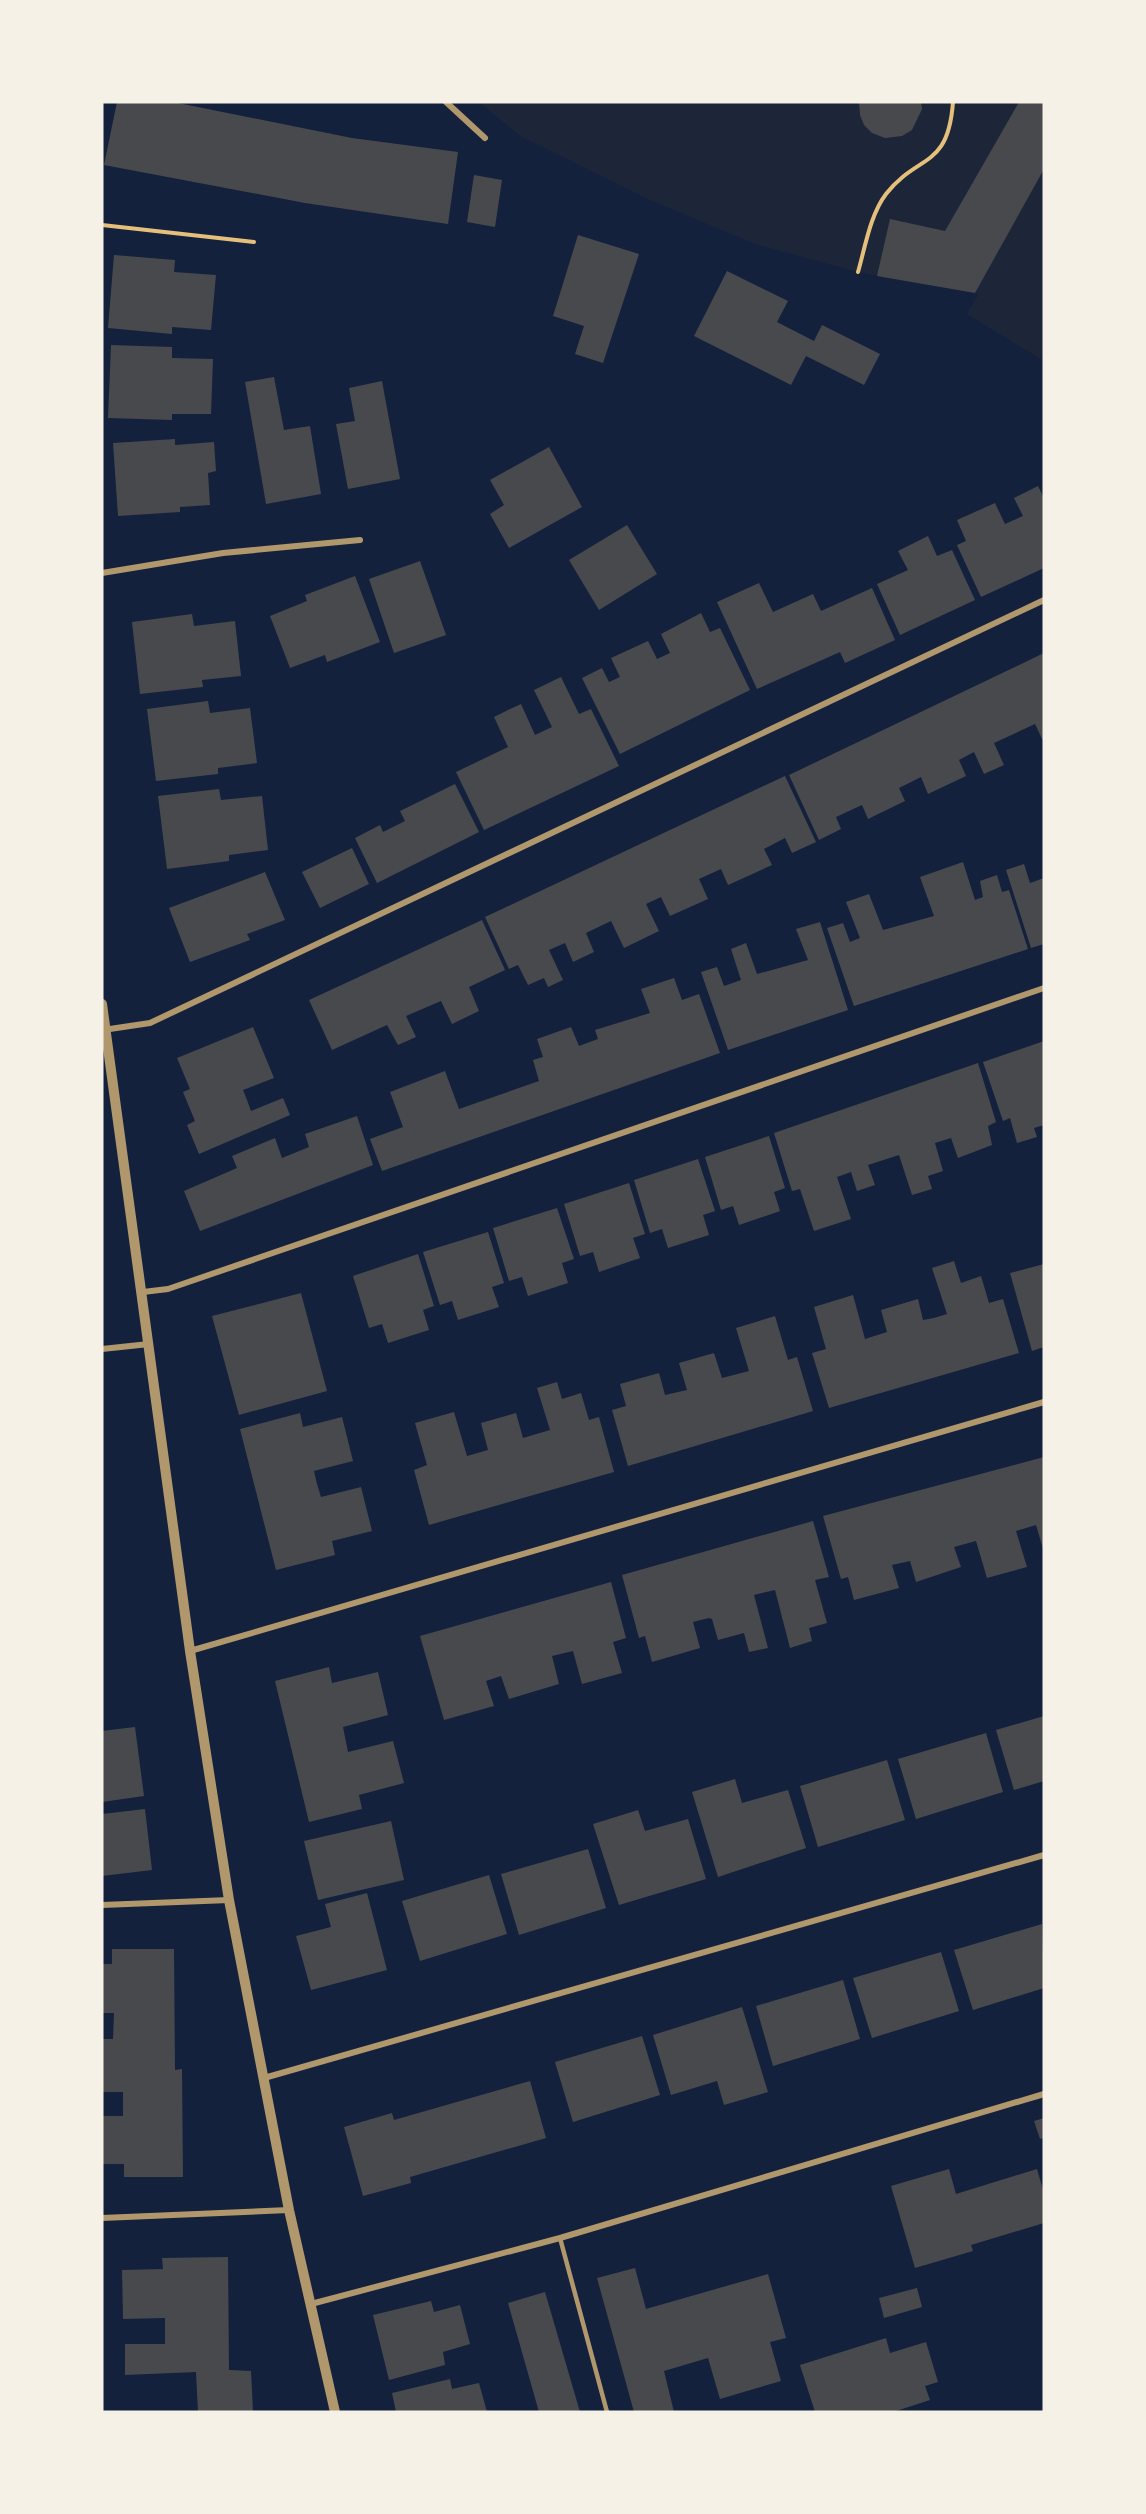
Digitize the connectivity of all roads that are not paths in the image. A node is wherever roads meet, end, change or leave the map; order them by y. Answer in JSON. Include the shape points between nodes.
{"nodes":[{"id":1,"x":446,"y":102,"type":"edge"},
{"id":2,"x":485,"y":138,"type":"dead end"},
{"id":3,"x":360,"y":540,"type":"dead end"},
{"id":4,"x":102,"y":573,"type":"edge"},
{"id":5,"x":1044,"y":600,"type":"edge"},
{"id":6,"x":1044,"y":988,"type":"edge"},
{"id":7,"x":102,"y":1004,"type":"edge"},
{"id":8,"x":104,"y":1030,"type":"edge"},
{"id":9,"x":143,"y":1292,"type":"junction"},
{"id":10,"x":149,"y":1344,"type":"junction"},
{"id":11,"x":102,"y":1349,"type":"edge"},
{"id":12,"x":1044,"y":1402,"type":"edge"},
{"id":13,"x":190,"y":1652,"type":"junction"},
{"id":14,"x":1044,"y":1855,"type":"edge"},
{"id":15,"x":229,"y":1900,"type":"junction"},
{"id":16,"x":102,"y":1905,"type":"edge"},
{"id":17,"x":264,"y":2078,"type":"junction"},
{"id":18,"x":1044,"y":2094,"type":"edge"},
{"id":19,"x":289,"y":2210,"type":"junction"},
{"id":20,"x":102,"y":2218,"type":"edge"},
{"id":21,"x":560,"y":2238,"type":"junction"},
{"id":22,"x":311,"y":2304,"type":"junction"},
{"id":23,"x":335,"y":2412,"type":"edge"},
{"id":24,"x":607,"y":2412,"type":"edge"}],
"edges":[{"from":1,"to":2,"type":"street"},
{"from":3,"to":4,"type":"street","via":[[223,553]]},
{"from":5,"to":8,"type":"street","via":[[150,1023]]},
{"from":6,"to":9,"type":"street","via":[[168,1289]]},
{"from":7,"to":8,"type":"street"},
{"from":8,"to":9,"type":"street"},
{"from":9,"to":10,"type":"street"},
{"from":10,"to":11,"type":"street"},
{"from":10,"to":13,"type":"street"},
{"from":12,"to":13,"type":"street"},
{"from":13,"to":15,"type":"street"},
{"from":14,"to":17,"type":"street"},
{"from":15,"to":16,"type":"street"},
{"from":15,"to":17,"type":"street"},
{"from":17,"to":19,"type":"street"},
{"from":18,"to":21,"type":"street"},
{"from":19,"to":20,"type":"street"},
{"from":19,"to":22,"type":"street"},
{"from":21,"to":22,"type":"street"},
{"from":21,"to":24,"type":"lane"},
{"from":22,"to":23,"type":"street"}]}
